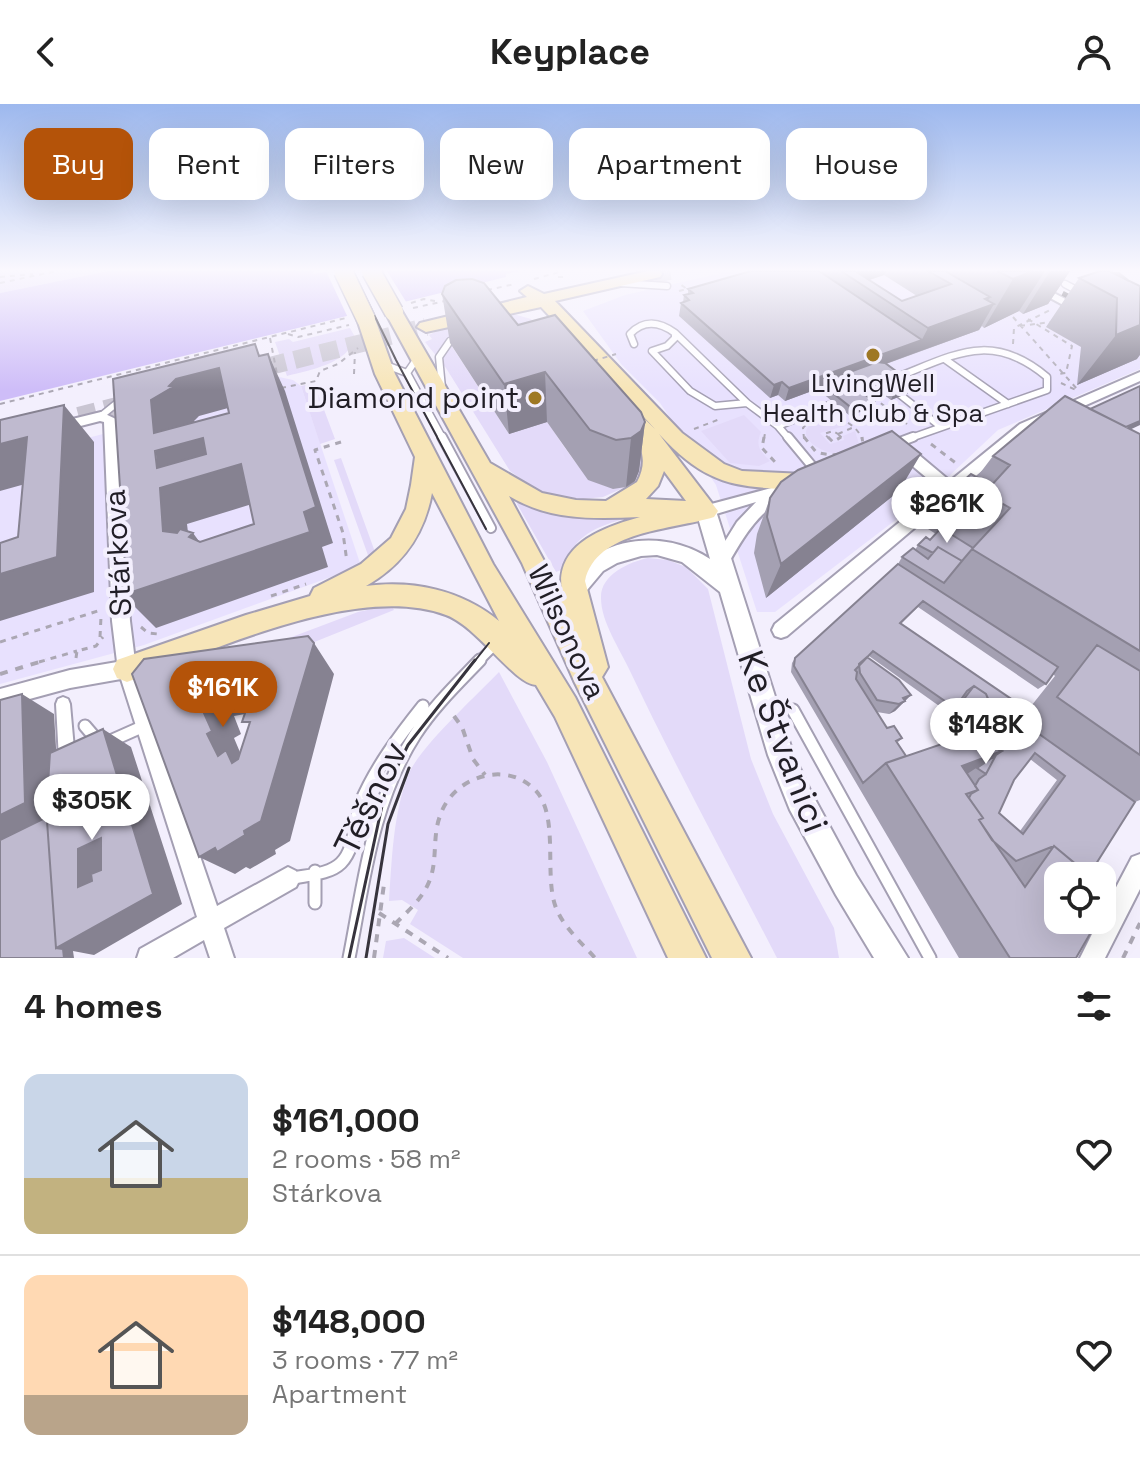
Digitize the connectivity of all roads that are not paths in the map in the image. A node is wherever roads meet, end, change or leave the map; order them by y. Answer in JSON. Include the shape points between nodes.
{"nodes":[{"id":1,"x":354,"y":311,"type":"edge"},
{"id":2,"x":407,"y":311,"type":"edge"},
{"id":3,"x":427,"y":311,"type":"edge"},
{"id":4,"x":544,"y":311,"type":"edge"},
{"id":5,"x":551,"y":311,"type":"edge"},
{"id":6,"x":569,"y":311,"type":"edge"},
{"id":7,"x":1082,"y":311,"type":"edge"},
{"id":8,"x":410,"y":314,"type":"junction"},
{"id":9,"x":1092,"y":316,"type":"edge"},
{"id":10,"x":675,"y":333,"type":"junction"},
{"id":11,"x":575,"y":335,"type":"junction"},
{"id":12,"x":450,"y":341,"type":"edge"},
{"id":13,"x":634,"y":344,"type":"dead end"},
{"id":14,"x":419,"y":355,"type":"junction"},
{"id":15,"x":946,"y":360,"type":"junction"},
{"id":16,"x":381,"y":363,"type":"junction"},
{"id":17,"x":407,"y":373,"type":"junction"},
{"id":18,"x":1140,"y":376,"type":"edge"},
{"id":19,"x":864,"y":390,"type":"edge"},
{"id":20,"x":442,"y":397,"type":"junction"},
{"id":21,"x":117,"y":403,"type":"edge"},
{"id":22,"x":747,"y":403,"type":"junction"},
{"id":23,"x":1008,"y":404,"type":"junction"},
{"id":24,"x":101,"y":416,"type":"junction"},
{"id":25,"x":778,"y":426,"type":"junction"},
{"id":26,"x":941,"y":427,"type":"junction"},
{"id":27,"x":42,"y":431,"type":"edge"},
{"id":28,"x":683,"y":434,"type":"junction"},
{"id":29,"x":650,"y":437,"type":"junction"},
{"id":30,"x":890,"y":446,"type":"joint"},
{"id":31,"x":426,"y":457,"type":"junction"},
{"id":32,"x":479,"y":464,"type":"junction"},
{"id":33,"x":819,"y":476,"type":"junction"},
{"id":34,"x":950,"y":489,"type":"junction"},
{"id":35,"x":597,"y":509,"type":"junction"},
{"id":36,"x":706,"y":511,"type":"junction"},
{"id":37,"x":491,"y":528,"type":"dead end"},
{"id":38,"x":722,"y":559,"type":"junction"},
{"id":39,"x":356,"y":582,"type":"junction"},
{"id":40,"x":729,"y":587,"type":"junction"},
{"id":41,"x":574,"y":590,"type":"junction"},
{"id":42,"x":781,"y":630,"type":"dead end"},
{"id":43,"x":491,"y":649,"type":"dead end"},
{"id":44,"x":127,"y":669,"type":"junction"},
{"id":45,"x":0,"y":698,"type":"edge"},
{"id":46,"x":63,"y":704,"type":"dead end"},
{"id":47,"x":423,"y":706,"type":"dead end"},
{"id":48,"x":565,"y":707,"type":"junction"},
{"id":49,"x":793,"y":710,"type":"dead end"},
{"id":50,"x":606,"y":716,"type":"junction"},
{"id":51,"x":85,"y":726,"type":"dead end"},
{"id":52,"x":144,"y":726,"type":"junction"},
{"id":53,"x":73,"y":847,"type":"edge"},
{"id":54,"x":1140,"y":865,"type":"edge"},
{"id":55,"x":315,"y":871,"type":"junction"},
{"id":56,"x":288,"y":879,"type":"joint"},
{"id":57,"x":315,"y":903,"type":"dead end"},
{"id":58,"x":212,"y":923,"type":"junction"},
{"id":59,"x":149,"y":958,"type":"edge"},
{"id":60,"x":222,"y":958,"type":"edge"},
{"id":61,"x":349,"y":958,"type":"edge"},
{"id":62,"x":687,"y":958,"type":"edge"},
{"id":63,"x":732,"y":958,"type":"edge"},
{"id":64,"x":892,"y":958,"type":"edge"},
{"id":65,"x":930,"y":958,"type":"edge"},
{"id":66,"x":1092,"y":958,"type":"edge"}],
"edges":[{"from":1,"to":16,"type":"main road","name":"Wilsonova","bridge":true},
{"from":2,"to":8,"type":"main road","name":"Wilsonova","bridge":true},
{"from":3,"to":8,"type":"main road"},
{"from":4,"to":29,"type":"main road","via":[[581,365]]},
{"from":5,"to":11,"type":"main road"},
{"from":6,"to":11,"type":"main road"},
{"from":7,"to":9,"type":"street"},
{"from":8,"to":14,"type":"main road","name":"Wilsonova"},
{"from":10,"to":13,"type":"lane","via":[[663,325],[640,325],[630,334]]},
{"from":10,"to":22,"type":"lane"},
{"from":10,"to":22,"type":"lane","via":[[667,346],[652,351],[670,371],[711,406]]},
{"from":11,"to":28,"type":"main road"},
{"from":12,"to":20,"type":"lane","via":[[439,357]]},
{"from":14,"to":17,"type":"lane"},
{"from":14,"to":20,"type":"main road","name":"Wilsonova"},
{"from":15,"to":23,"type":"lane"},
{"from":15,"to":23,"type":"lane","via":[[984,347],[1013,352],[1047,377],[1047,390]]},
{"from":15,"to":26,"type":"lane","via":[[884,382]]},
{"from":16,"to":17,"type":"lane"},
{"from":16,"to":31,"type":"main road","name":"Wilsonova"},
{"from":17,"to":37,"type":"lane"},
{"from":18,"to":34,"type":"street","via":[[1025,427]]},
{"from":19,"to":25,"type":"lane"},
{"from":20,"to":32,"type":"main road","name":"Wilsonova"},
{"from":21,"to":24,"type":"lane"},
{"from":22,"to":25,"type":"lane"},
{"from":23,"to":26,"type":"lane"},
{"from":24,"to":27,"type":"street"},
{"from":24,"to":44,"type":"street","name":"Stárkova","via":[[111,420]]},
{"from":25,"to":33,"type":"lane"},
{"from":26,"to":30,"type":"lane"},
{"from":28,"to":33,"type":"main road","via":[[716,470],[730,477]]},
{"from":28,"to":36,"type":"main road"},
{"from":29,"to":35,"type":"main road","via":[[654,467],[646,487]]},
{"from":29,"to":36,"type":"main road"},
{"from":30,"to":34,"type":"street"},
{"from":31,"to":39,"type":"main road","via":[[414,525],[383,563]]},
{"from":31,"to":48,"type":"main road","name":"Wilsonova","via":[[484,571]]},
{"from":32,"to":35,"type":"main road","via":[[539,502]]},
{"from":32,"to":50,"type":"main road","name":"Wilsonova","via":[[534,561]]},
{"from":33,"to":36,"type":"street"},
{"from":33,"to":38,"type":"street","via":[[756,508]]},
{"from":34,"to":42,"type":"street"},
{"from":35,"to":36,"type":"main road"},
{"from":36,"to":38,"type":"street","name":"Ke Štvanici"},
{"from":36,"to":41,"type":"main road","via":[[601,540],[574,568]]},
{"from":38,"to":40,"type":"street","name":"Ke Štvanici"},
{"from":39,"to":44,"type":"main road","via":[[285,615]]},
{"from":39,"to":48,"type":"main road","via":[[424,595],[481,621]]},
{"from":40,"to":41,"type":"street","via":[[689,556],[650,547],[604,560]]},
{"from":40,"to":64,"type":"street","name":"Ke Štvanici","via":[[800,800]]},
{"from":41,"to":50,"type":"main road"},
{"from":43,"to":61,"type":"lane","via":[[422,726],[395,768],[377,823]]},
{"from":44,"to":45,"type":"street"},
{"from":44,"to":52,"type":"street","name":"Stárkova"},
{"from":46,"to":53,"type":"street"},
{"from":47,"to":55,"type":"lane","name":"Těšnov","via":[[371,781],[342,862]]},
{"from":48,"to":62,"type":"main road","name":"Wilsonova"},
{"from":49,"to":65,"type":"lane","name":"Ke Štvanici"},
{"from":50,"to":63,"type":"main road","name":"Wilsonova"},
{"from":51,"to":52,"type":"lane","via":[[102,744]]},
{"from":52,"to":58,"type":"street","name":"Stárkova"},
{"from":54,"to":66,"type":"street"},
{"from":55,"to":56,"type":"lane","name":"Těšnov"},
{"from":55,"to":57,"type":"lane"},
{"from":56,"to":58,"type":"street","name":"Těšnov"},
{"from":58,"to":59,"type":"street","name":"Těšnov"},
{"from":58,"to":60,"type":"street"}]}
